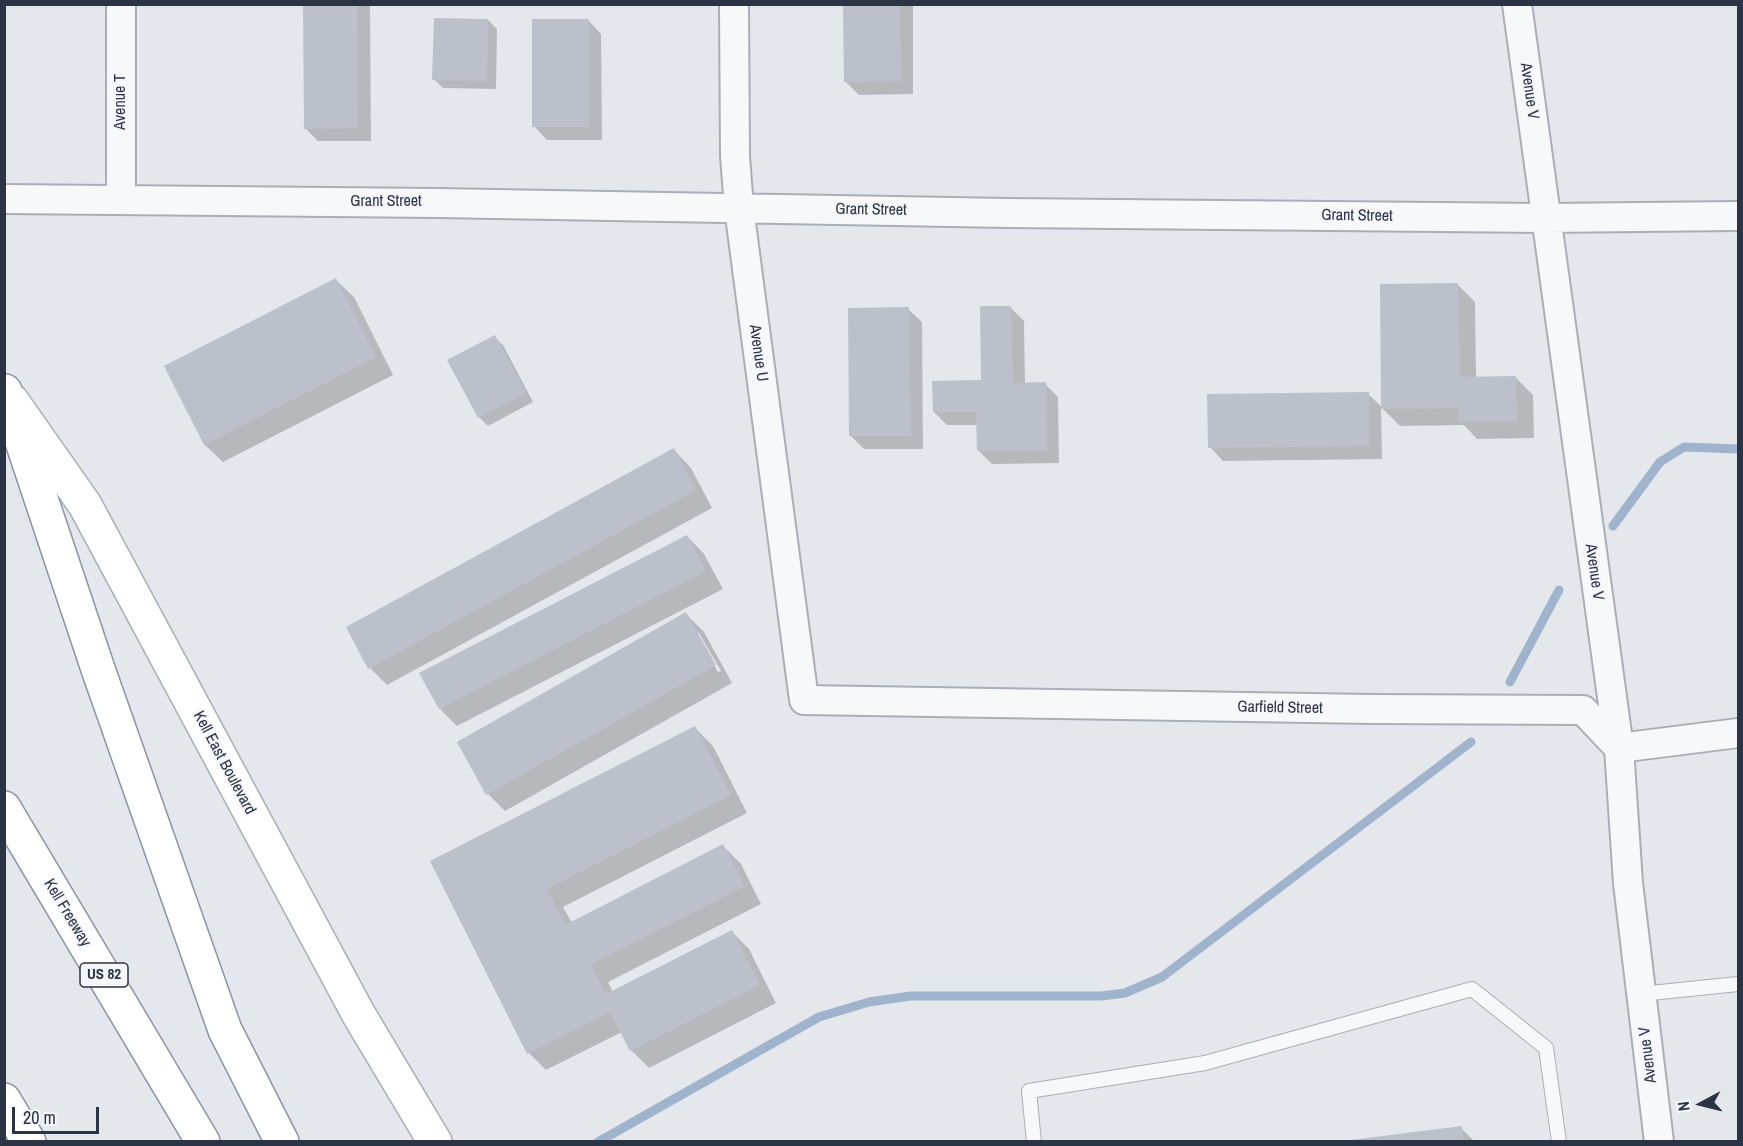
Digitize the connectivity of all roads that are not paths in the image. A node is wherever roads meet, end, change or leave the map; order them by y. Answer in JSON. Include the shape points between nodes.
{"nodes":[{"id":1,"x":121,"y":4,"type":"edge"},
{"id":2,"x":734,"y":4,"type":"edge"},
{"id":3,"x":1517,"y":4,"type":"edge"},
{"id":4,"x":4,"y":199,"type":"edge"},
{"id":5,"x":121,"y":200,"type":"junction"},
{"id":6,"x":739,"y":208,"type":"junction"},
{"id":7,"x":1738,"y":216,"type":"edge"},
{"id":8,"x":1545,"y":218,"type":"junction"},
{"id":9,"x":5,"y":390,"type":"edge"},
{"id":10,"x":804,"y":700,"type":"joint"},
{"id":11,"x":1738,"y":733,"type":"edge"},
{"id":12,"x":1619,"y":748,"type":"junction"},
{"id":13,"x":4,"y":808,"type":"edge"},
{"id":14,"x":1738,"y":984,"type":"edge"},
{"id":15,"x":1641,"y":994,"type":"junction"},
{"id":16,"x":4,"y":1100,"type":"edge"},
{"id":17,"x":29,"y":1142,"type":"edge"},
{"id":18,"x":203,"y":1142,"type":"edge"},
{"id":19,"x":282,"y":1142,"type":"edge"},
{"id":20,"x":435,"y":1142,"type":"edge"},
{"id":21,"x":1034,"y":1142,"type":"edge"},
{"id":22,"x":1559,"y":1142,"type":"edge"},
{"id":23,"x":1659,"y":1142,"type":"edge"}],
"edges":[{"from":1,"to":5,"type":"street","name":"Avenue T"},
{"from":2,"to":6,"type":"street","name":"Avenue U"},
{"from":3,"to":8,"type":"street","name":"Avenue V"},
{"from":4,"to":5,"type":"street","name":"Grant Street"},
{"from":5,"to":6,"type":"street","name":"Grant Street"},
{"from":6,"to":8,"type":"street","name":"Grant Street"},
{"from":6,"to":10,"type":"street","name":"Avenue U"},
{"from":7,"to":8,"type":"street","name":"Grant Street"},
{"from":8,"to":12,"type":"street","name":"Avenue V"},
{"from":9,"to":19,"type":"main road","via":[[225,1030]]},
{"from":9,"to":20,"type":"main road","name":"Kell East Boulevard","via":[[85,505],[359,1015]]},
{"from":10,"to":12,"type":"street","name":"Garfield Street","via":[[1583,710]]},
{"from":11,"to":12,"type":"street"},
{"from":12,"to":15,"type":"street","name":"Avenue V","via":[[1628,883]]},
{"from":13,"to":18,"type":"main road","name":"Kell Freeway","number":"US 82"},
{"from":14,"to":15,"type":"lane"},
{"from":15,"to":23,"type":"street","name":"Avenue V"},
{"from":16,"to":17,"type":"main road"},
{"from":21,"to":22,"type":"lane","via":[[1029,1091],[1205,1063],[1472,989],[1546,1048]]}]}
